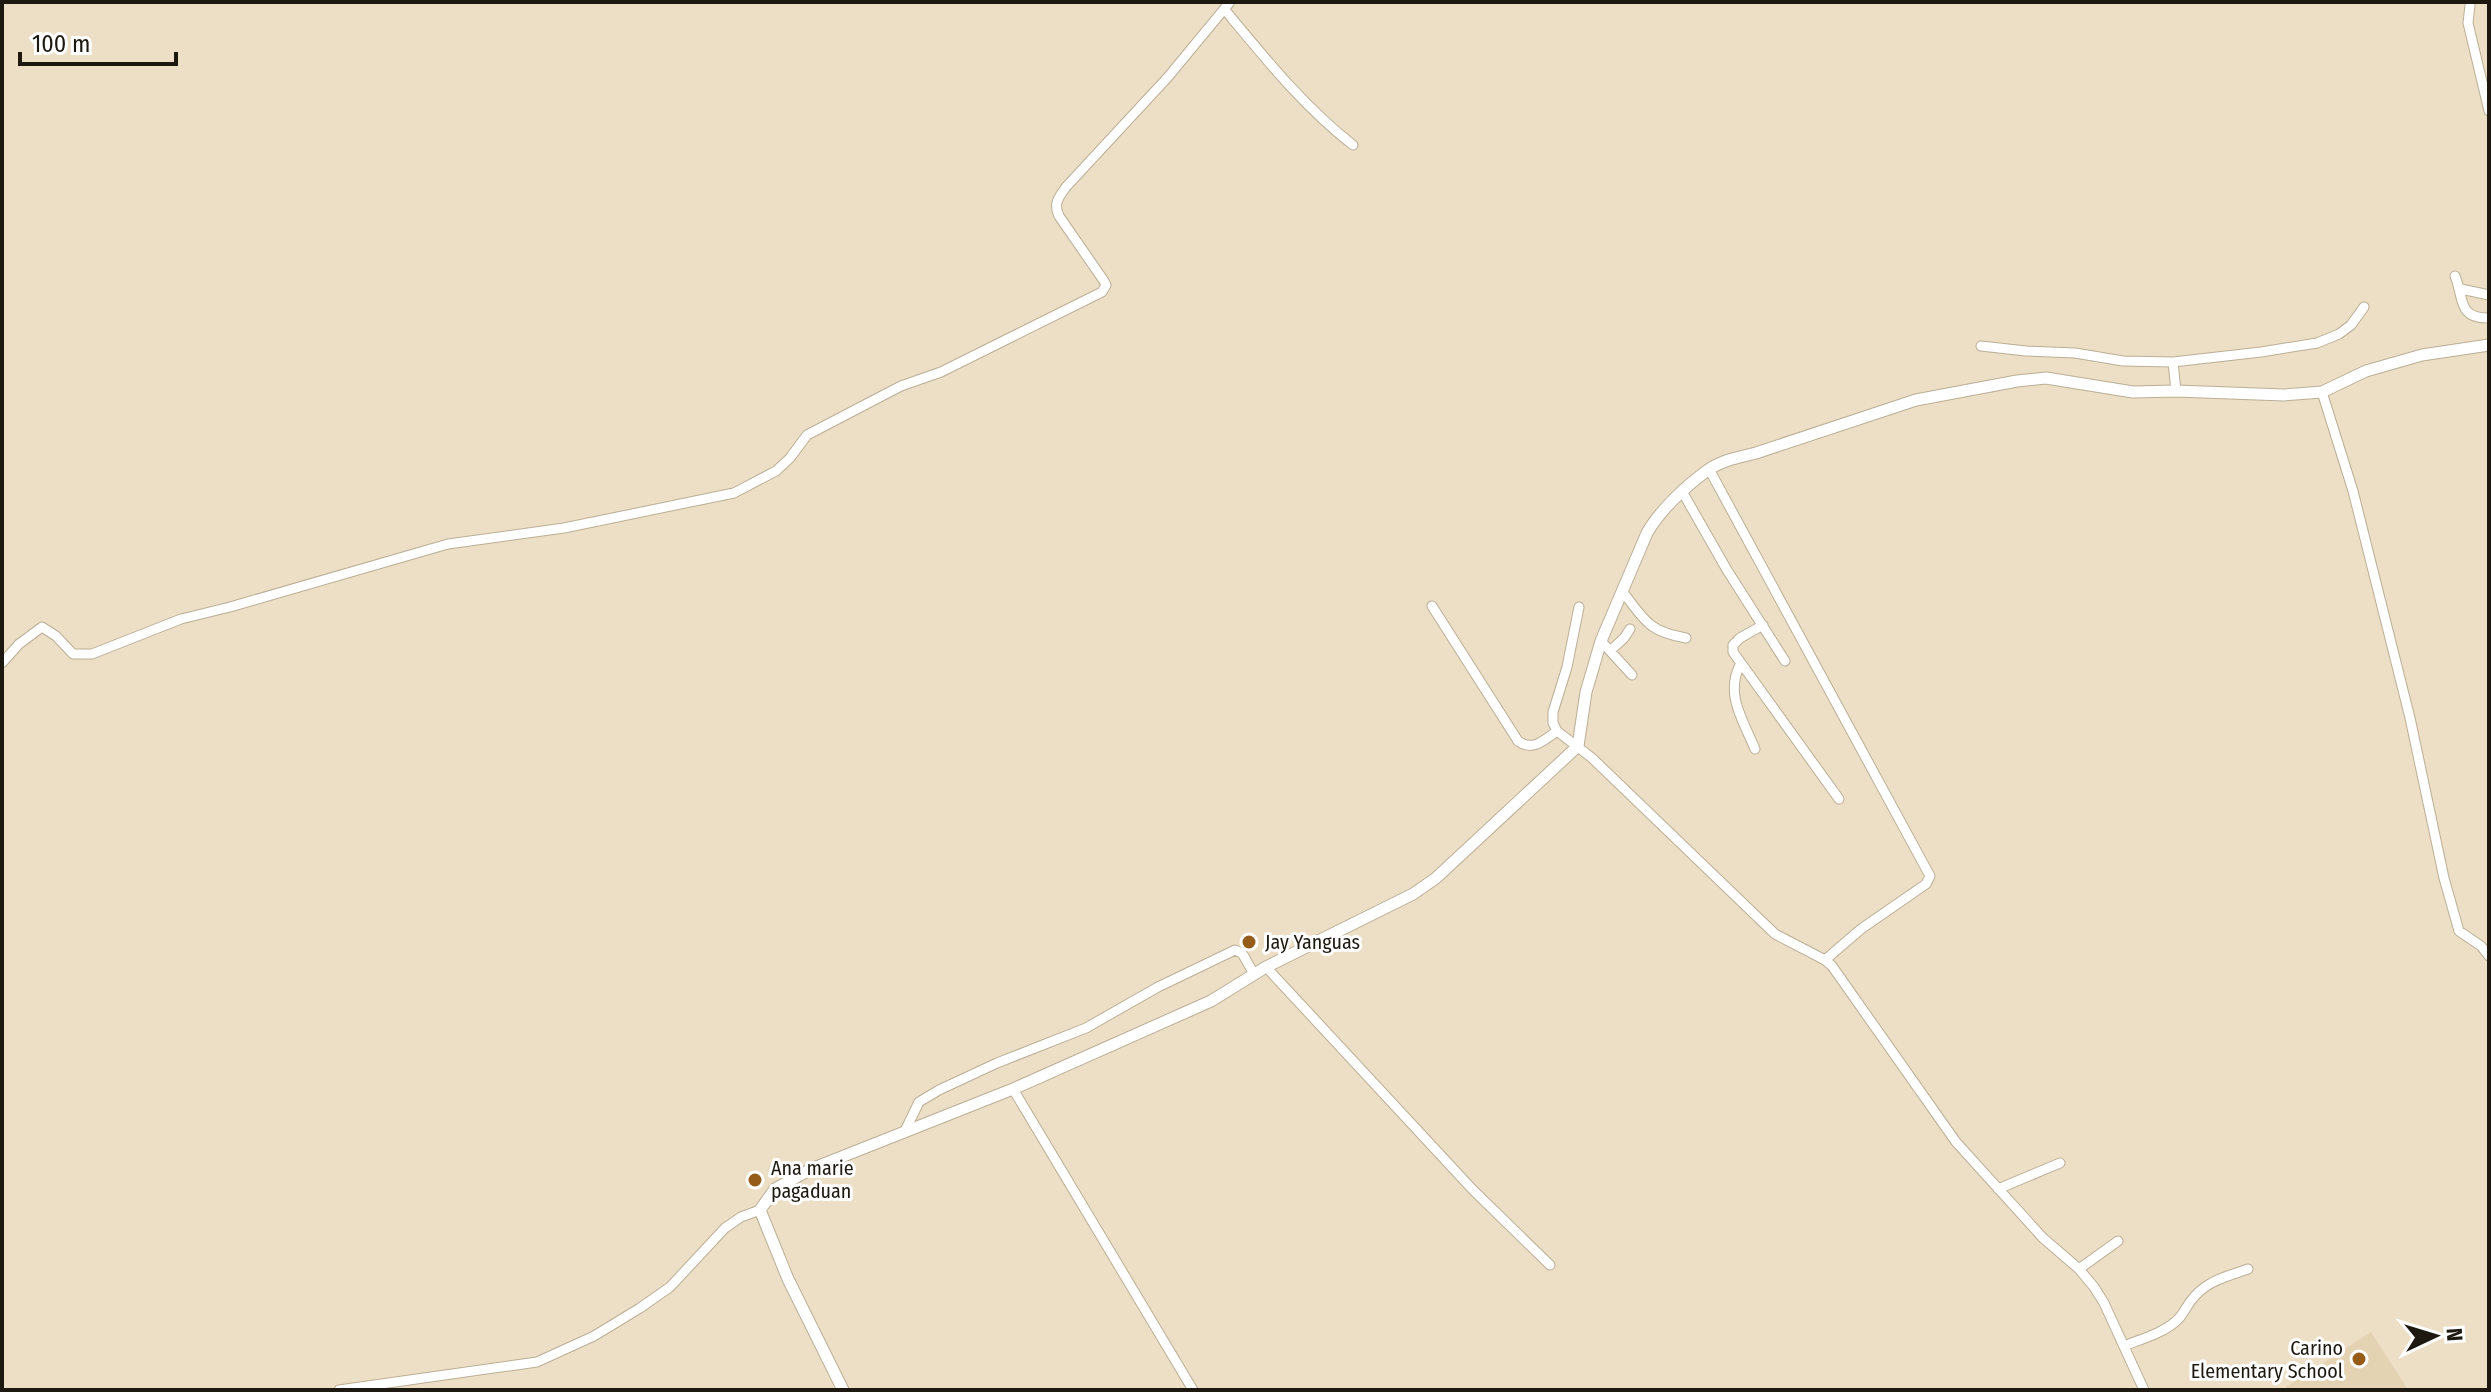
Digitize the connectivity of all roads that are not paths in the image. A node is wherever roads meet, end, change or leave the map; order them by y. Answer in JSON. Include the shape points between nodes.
{"nodes":[{"id":1,"x":2470,"y":5,"type":"dead end"},
{"id":2,"x":1227,"y":6,"type":"edge"},
{"id":3,"x":2489,"y":111,"type":"edge"},
{"id":4,"x":1353,"y":145,"type":"dead end"},
{"id":5,"x":2455,"y":276,"type":"dead end"},
{"id":6,"x":2461,"y":289,"type":"junction"},
{"id":7,"x":2489,"y":295,"type":"edge"},
{"id":8,"x":2364,"y":307,"type":"dead end"},
{"id":9,"x":2489,"y":318,"type":"edge"},
{"id":10,"x":2489,"y":345,"type":"edge"},
{"id":11,"x":1981,"y":346,"type":"dead end"},
{"id":12,"x":2173,"y":364,"type":"junction"},
{"id":13,"x":2175,"y":389,"type":"junction"},
{"id":14,"x":2322,"y":392,"type":"junction"},
{"id":15,"x":1709,"y":469,"type":"junction"},
{"id":16,"x":1683,"y":493,"type":"junction"},
{"id":17,"x":1622,"y":591,"type":"junction"},
{"id":18,"x":1432,"y":606,"type":"dead end"},
{"id":19,"x":1579,"y":607,"type":"dead end"},
{"id":20,"x":1763,"y":625,"type":"junction"},
{"id":21,"x":1630,"y":629,"type":"dead end"},
{"id":22,"x":1686,"y":638,"type":"dead end"},
{"id":23,"x":1601,"y":641,"type":"junction"},
{"id":24,"x":1610,"y":651,"type":"junction"},
{"id":25,"x":1785,"y":661,"type":"dead end"},
{"id":26,"x":2,"y":663,"type":"edge"},
{"id":27,"x":1741,"y":663,"type":"junction"},
{"id":28,"x":1632,"y":675,"type":"dead end"},
{"id":29,"x":1557,"y":731,"type":"junction"},
{"id":30,"x":1578,"y":746,"type":"junction"},
{"id":31,"x":1755,"y":749,"type":"dead end"},
{"id":32,"x":1839,"y":799,"type":"dead end"},
{"id":33,"x":2489,"y":956,"type":"edge"},
{"id":34,"x":1825,"y":960,"type":"junction"},
{"id":35,"x":1266,"y":967,"type":"junction"},
{"id":36,"x":1254,"y":974,"type":"junction"},
{"id":37,"x":1013,"y":1089,"type":"junction"},
{"id":38,"x":904,"y":1133,"type":"junction"},
{"id":39,"x":2060,"y":1163,"type":"dead end"},
{"id":40,"x":1998,"y":1189,"type":"junction"},
{"id":41,"x":760,"y":1210,"type":"junction"},
{"id":42,"x":2118,"y":1241,"type":"dead end"},
{"id":43,"x":1550,"y":1265,"type":"dead end"},
{"id":44,"x":2079,"y":1269,"type":"junction"},
{"id":45,"x":2248,"y":1269,"type":"dead end"},
{"id":46,"x":2124,"y":1346,"type":"junction"},
{"id":47,"x":339,"y":1390,"type":"edge"},
{"id":48,"x":843,"y":1390,"type":"edge"},
{"id":49,"x":1193,"y":1390,"type":"edge"},
{"id":50,"x":2144,"y":1390,"type":"edge"}],
"edges":[{"from":1,"to":3,"type":"street","via":[[2468,23]]},
{"from":2,"to":4,"type":"street","via":[[1269,63]]},
{"from":2,"to":26,"type":"street","via":[[1057,200],[1059,216],[1106,285],[1102,292],[807,435],[786,463],[758,483],[734,493],[597,522],[448,544],[181,619],[92,654],[73,654],[42,627]]},
{"from":5,"to":6,"type":"street"},
{"from":6,"to":7,"type":"street"},
{"from":6,"to":9,"type":"street","via":[[2460,301],[2468,313]]},
{"from":8,"to":12,"type":"street","via":[[2351,325],[2317,343]]},
{"from":10,"to":14,"type":"street","via":[[2422,355],[2366,371]]},
{"from":11,"to":12,"type":"street"},
{"from":12,"to":13,"type":"street"},
{"from":13,"to":14,"type":"street","via":[[2256,395]]},
{"from":13,"to":15,"type":"street","via":[[2133,392],[2046,378],[2017,381],[1916,400]]},
{"from":14,"to":33,"type":"street","via":[[2353,491],[2459,931]]},
{"from":15,"to":16,"type":"street"},
{"from":15,"to":34,"type":"street","via":[[1930,876]]},
{"from":16,"to":17,"type":"street","via":[[1651,526]]},
{"from":16,"to":20,"type":"street"},
{"from":17,"to":22,"type":"street","via":[[1660,633]]},
{"from":17,"to":23,"type":"street"},
{"from":18,"to":29,"type":"street","via":[[1518,741],[1534,746]]},
{"from":19,"to":29,"type":"street","via":[[1553,712]]},
{"from":20,"to":25,"type":"street"},
{"from":20,"to":27,"type":"street","via":[[1733,645]]},
{"from":21,"to":24,"type":"street"},
{"from":23,"to":24,"type":"street"},
{"from":23,"to":30,"type":"street"},
{"from":24,"to":28,"type":"street"},
{"from":27,"to":31,"type":"street","via":[[1733,692]]},
{"from":27,"to":32,"type":"street"},
{"from":29,"to":30,"type":"street"},
{"from":30,"to":34,"type":"street","via":[[1775,934]]},
{"from":30,"to":35,"type":"street","via":[[1413,894]]},
{"from":34,"to":40,"type":"street","via":[[1956,1142]]},
{"from":35,"to":36,"type":"street"},
{"from":35,"to":43,"type":"street"},
{"from":36,"to":37,"type":"street","via":[[1211,1001]]},
{"from":36,"to":38,"type":"street","via":[[1242,953],[1230,952],[1086,1028],[939,1090],[913,1109]]},
{"from":37,"to":38,"type":"street"},
{"from":37,"to":49,"type":"street"},
{"from":38,"to":41,"type":"street","via":[[811,1169],[775,1189]]},
{"from":39,"to":40,"type":"street"},
{"from":40,"to":44,"type":"street"},
{"from":41,"to":47,"type":"street","via":[[725,1228],[670,1287],[640,1308],[537,1362]]},
{"from":41,"to":48,"type":"street"},
{"from":42,"to":44,"type":"street"},
{"from":44,"to":46,"type":"street","via":[[2104,1303]]},
{"from":45,"to":46,"type":"street","via":[[2203,1286],[2172,1325]]},
{"from":46,"to":50,"type":"street"}]}
